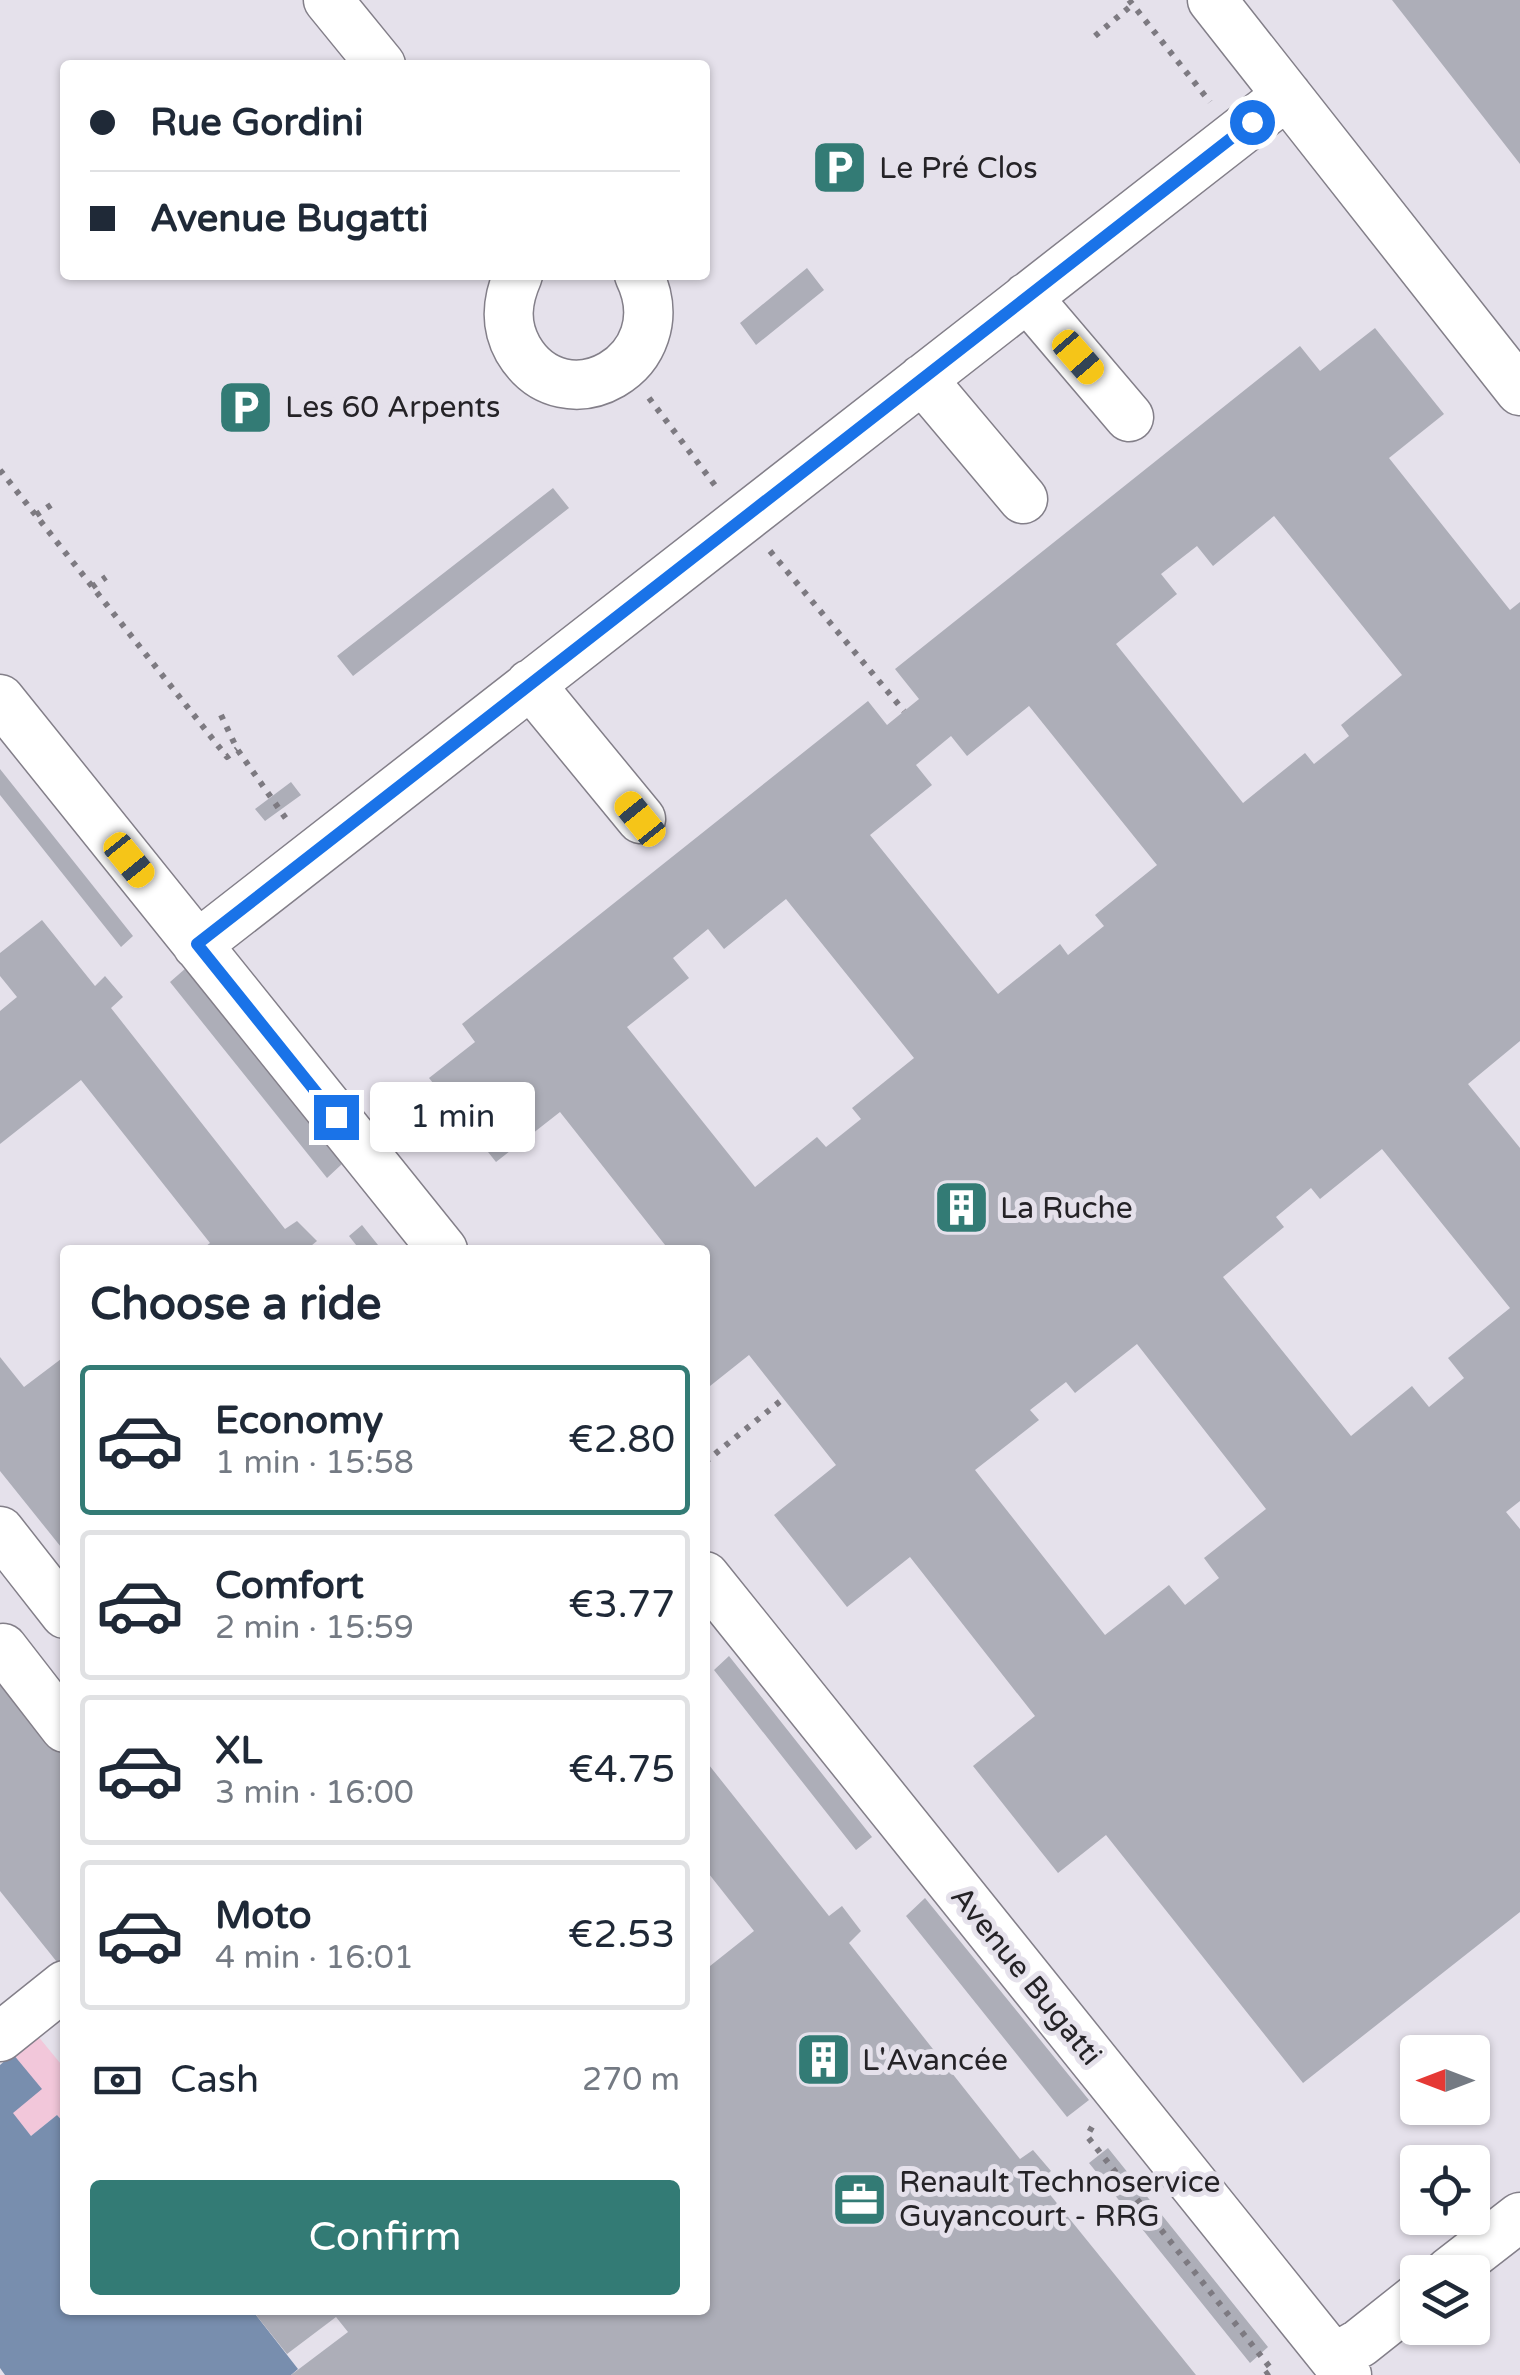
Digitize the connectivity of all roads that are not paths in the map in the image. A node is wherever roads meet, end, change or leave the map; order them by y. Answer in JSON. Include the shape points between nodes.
{"nodes":[{"id":1,"x":328,"y":0,"type":"edge"},
{"id":2,"x":1212,"y":0,"type":"edge"},
{"id":3,"x":378,"y":60,"type":"edge"},
{"id":4,"x":1287,"y":94,"type":"junction"},
{"id":5,"x":516,"y":280,"type":"edge"},
{"id":6,"x":641,"y":280,"type":"edge"},
{"id":7,"x":1027,"y":297,"type":"junction"},
{"id":8,"x":922,"y":379,"type":"junction"},
{"id":9,"x":1520,"y":391,"type":"edge"},
{"id":10,"x":1130,"y":417,"type":"dead end"},
{"id":11,"x":1023,"y":499,"type":"dead end"},
{"id":12,"x":530,"y":684,"type":"junction"},
{"id":13,"x":6,"y":720,"type":"edge"},
{"id":14,"x":640,"y":819,"type":"dead end"},
{"id":15,"x":197,"y":944,"type":"junction"},
{"id":16,"x":439,"y":1245,"type":"edge"},
{"id":17,"x":0,"y":1531,"type":"edge"},
{"id":18,"x":710,"y":1582,"type":"edge"},
{"id":19,"x":60,"y":1608,"type":"edge"},
{"id":20,"x":2,"y":1648,"type":"dead end"},
{"id":21,"x":60,"y":1722,"type":"edge"},
{"id":22,"x":60,"y":1989,"type":"edge"},
{"id":23,"x":0,"y":2037,"type":"edge"},
{"id":24,"x":1520,"y":2218,"type":"edge"},
{"id":25,"x":1471,"y":2255,"type":"edge"},
{"id":26,"x":1400,"y":2312,"type":"edge"},
{"id":27,"x":1340,"y":2366,"type":"edge"}],
"edges":[{"from":1,"to":3,"type":"lane"},
{"from":2,"to":4,"type":"lane"},
{"from":4,"to":7,"type":"lane"},
{"from":4,"to":9,"type":"lane"},
{"from":5,"to":6,"type":"lane","via":[[508,316],[524,358],[541,374],[585,384],[626,366],[641,347],[650,324]]},
{"from":7,"to":8,"type":"lane"},
{"from":7,"to":10,"type":"lane"},
{"from":8,"to":11,"type":"lane"},
{"from":8,"to":12,"type":"lane"},
{"from":12,"to":14,"type":"lane"},
{"from":12,"to":15,"type":"lane"},
{"from":13,"to":15,"type":"lane"},
{"from":15,"to":16,"type":"lane"},
{"from":17,"to":19,"type":"lane"},
{"from":18,"to":27,"type":"lane","name":"Avenue Bugatti"},
{"from":20,"to":21,"type":"lane"},
{"from":22,"to":23,"type":"lane"},
{"from":24,"to":25,"type":"lane"},
{"from":26,"to":27,"type":"lane"}]}
